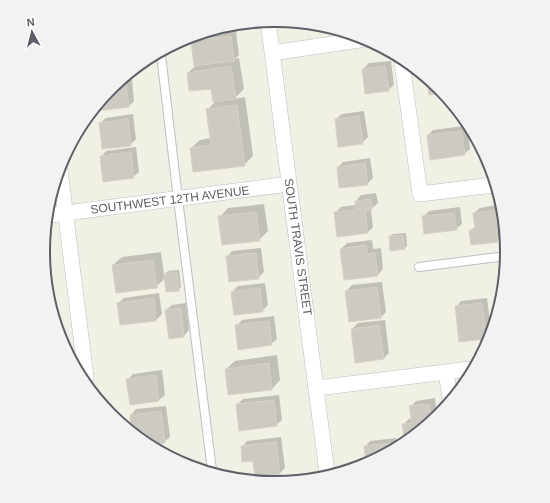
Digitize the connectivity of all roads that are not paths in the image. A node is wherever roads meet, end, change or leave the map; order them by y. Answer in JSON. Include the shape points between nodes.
{"nodes":[{"id":1,"x":269,"y":27,"type":"edge"},
{"id":2,"x":353,"y":41,"type":"edge"},
{"id":3,"x":272,"y":53,"type":"junction"},
{"id":4,"x":161,"y":58,"type":"edge"},
{"id":5,"x":403,"y":67,"type":"edge"},
{"id":6,"x":289,"y":184,"type":"junction"},
{"id":7,"x":490,"y":185,"type":"edge"},
{"id":8,"x":59,"y":189,"type":"edge"},
{"id":9,"x":178,"y":199,"type":"junction"},
{"id":10,"x":58,"y":214,"type":"edge"},
{"id":11,"x":500,"y":257,"type":"edge"},
{"id":12,"x":419,"y":267,"type":"dead end"},
{"id":13,"x":466,"y":370,"type":"edge"},
{"id":14,"x":85,"y":371,"type":"edge"},
{"id":15,"x":446,"y":372,"type":"junction"},
{"id":16,"x":317,"y":388,"type":"junction"},
{"id":17,"x":449,"y":393,"type":"edge"},
{"id":18,"x":212,"y":466,"type":"edge"},
{"id":19,"x":327,"y":470,"type":"edge"}],
"edges":[{"from":1,"to":3,"type":"street","name":"SOUTH TRAVIS STREET"},
{"from":2,"to":3,"type":"street"},
{"from":3,"to":6,"type":"street","name":"SOUTH TRAVIS STREET"},
{"from":4,"to":9,"type":"lane"},
{"from":5,"to":7,"type":"street","via":[[420,194]]},
{"from":6,"to":9,"type":"street","name":"SOUTHWEST 12TH AVENUE"},
{"from":6,"to":16,"type":"street","name":"SOUTH TRAVIS STREET"},
{"from":8,"to":10,"type":"street"},
{"from":9,"to":10,"type":"street","name":"SOUTHWEST 12TH AVENUE"},
{"from":9,"to":18,"type":"lane"},
{"from":10,"to":14,"type":"street"},
{"from":11,"to":12,"type":"lane"},
{"from":13,"to":15,"type":"street"},
{"from":15,"to":16,"type":"street"},
{"from":15,"to":17,"type":"street"},
{"from":16,"to":19,"type":"street","name":"SOUTH TRAVIS STREET"}]}
